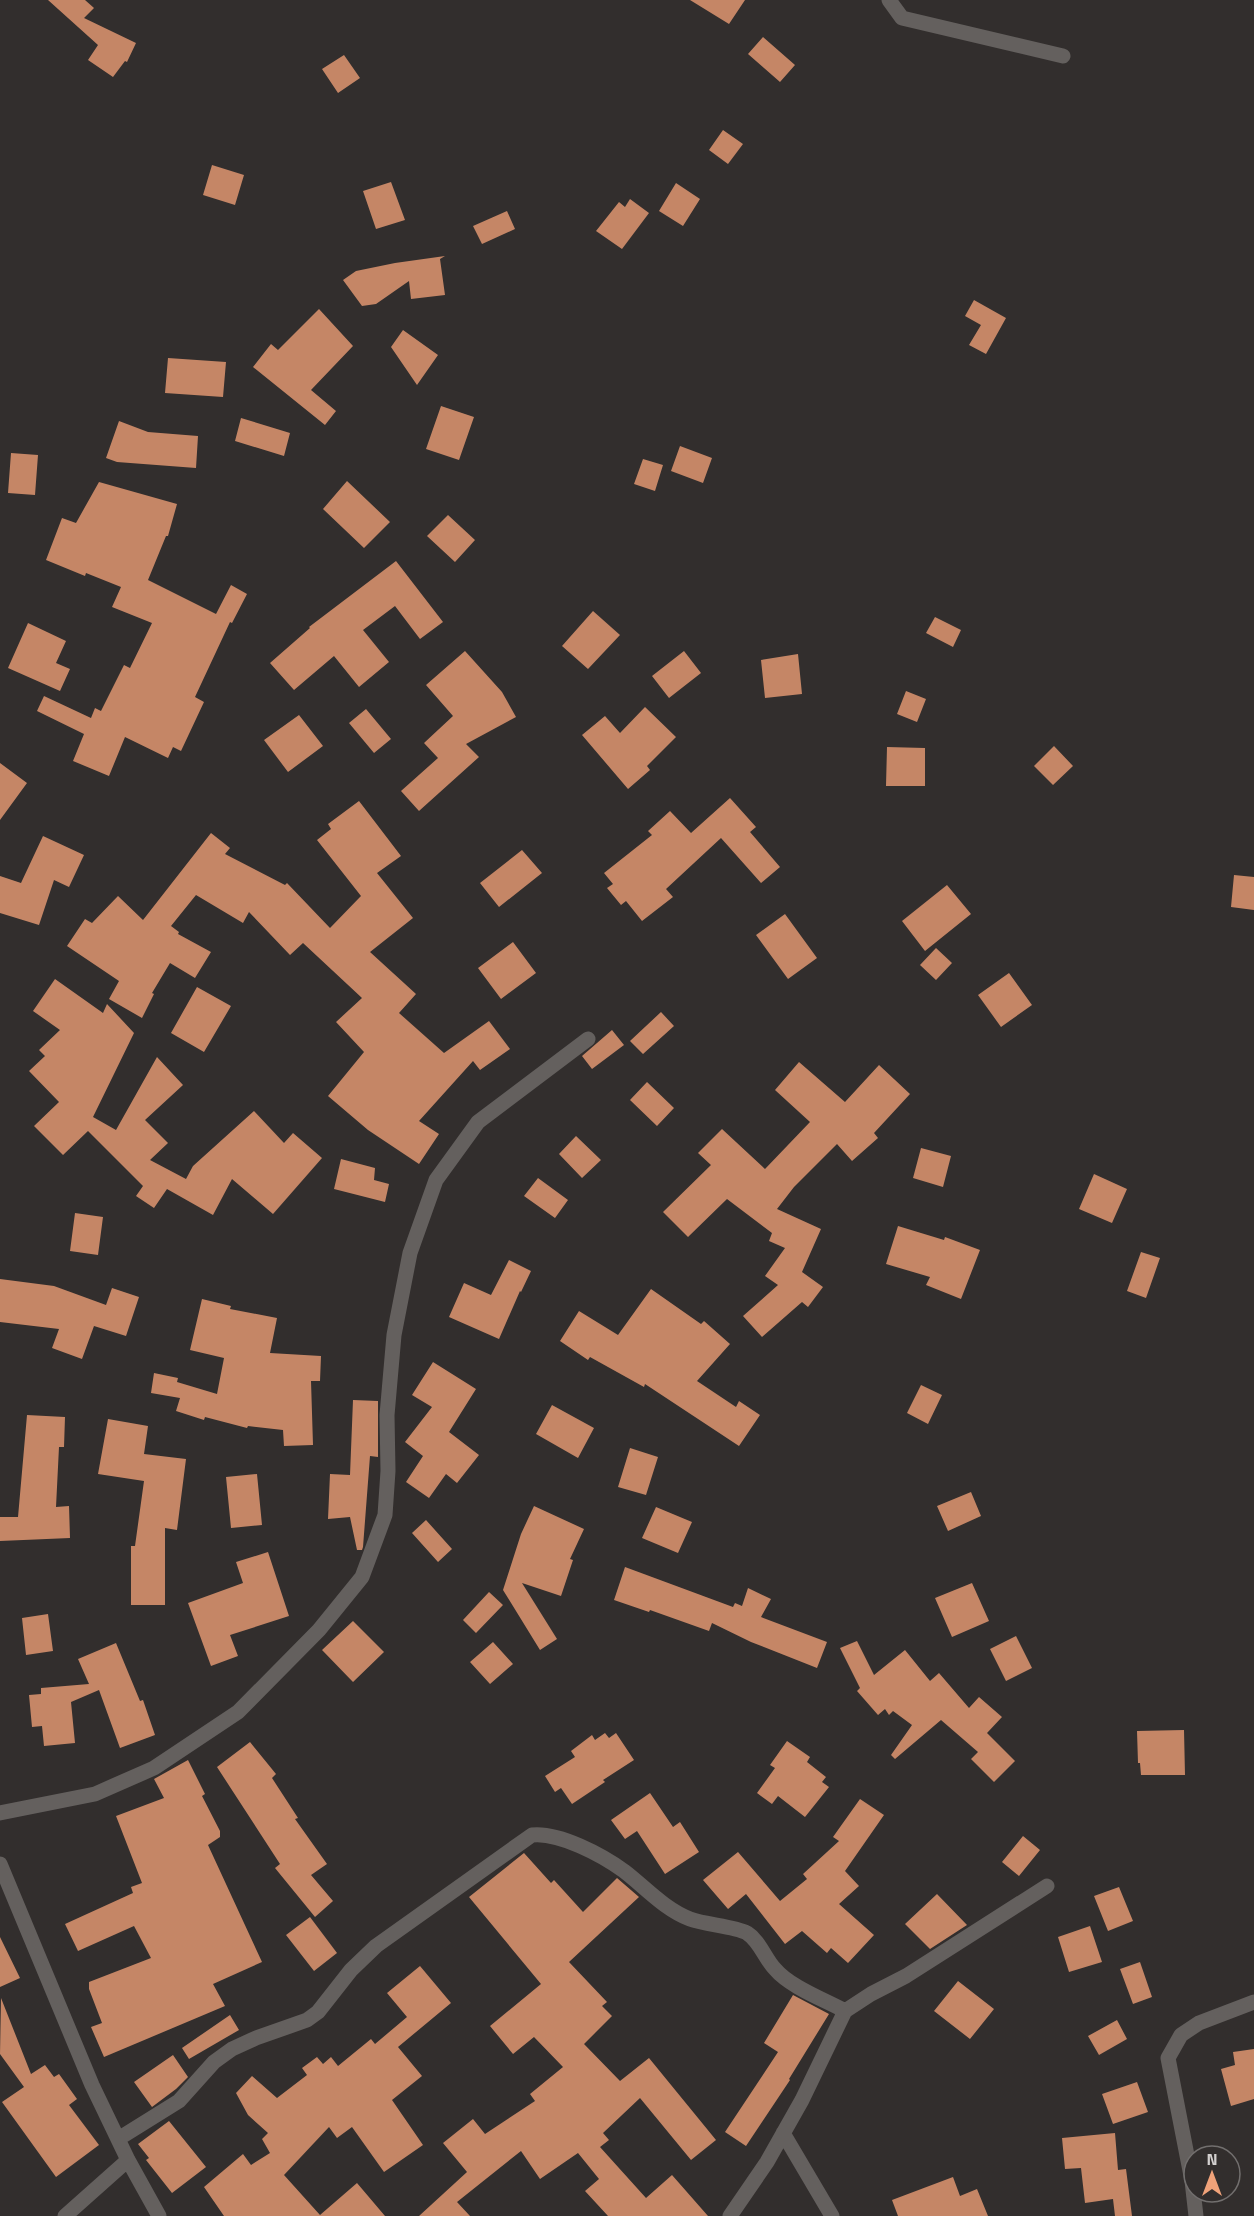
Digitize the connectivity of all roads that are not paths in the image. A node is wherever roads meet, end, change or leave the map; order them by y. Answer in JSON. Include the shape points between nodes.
{"nodes":[{"id":1,"x":889,"y":0,"type":"edge"},
{"id":2,"x":1063,"y":56,"type":"dead end"},
{"id":3,"x":588,"y":1039,"type":"dead end"},
{"id":4,"x":0,"y":1813,"type":"edge"},
{"id":5,"x":0,"y":1864,"type":"edge"},
{"id":6,"x":1047,"y":1886,"type":"dead end"},
{"id":7,"x":1254,"y":2002,"type":"edge"},
{"id":8,"x":845,"y":2011,"type":"junction"},
{"id":9,"x":783,"y":2133,"type":"junction"},
{"id":10,"x":118,"y":2139,"type":"junction"},
{"id":11,"x":128,"y":2160,"type":"junction"},
{"id":12,"x":65,"y":2216,"type":"edge"},
{"id":13,"x":159,"y":2216,"type":"edge"},
{"id":14,"x":730,"y":2216,"type":"edge"},
{"id":15,"x":832,"y":2216,"type":"edge"},
{"id":16,"x":1196,"y":2216,"type":"edge"}],
"edges":[{"from":1,"to":2,"type":"street","via":[[902,18]]},
{"from":3,"to":4,"type":"street","via":[[478,1122],[436,1180],[410,1253],[394,1335],[385,1515],[362,1577],[319,1630],[238,1712],[154,1768],[95,1794]]},
{"from":5,"to":10,"type":"street"},
{"from":6,"to":8,"type":"street"},
{"from":7,"to":16,"type":"street","via":[[1199,2023],[1181,2035],[1168,2058]]},
{"from":8,"to":9,"type":"street"},
{"from":8,"to":10,"type":"street","via":[[776,1970],[747,1933],[690,1919],[671,1909],[622,1869],[574,1843],[545,1834],[532,1835],[376,1946],[318,2012],[307,2020],[232,2049],[208,2068],[179,2101]]},
{"from":9,"to":14,"type":"street"},
{"from":9,"to":15,"type":"street"},
{"from":10,"to":11,"type":"street"},
{"from":11,"to":12,"type":"street"},
{"from":11,"to":13,"type":"street"}]}
